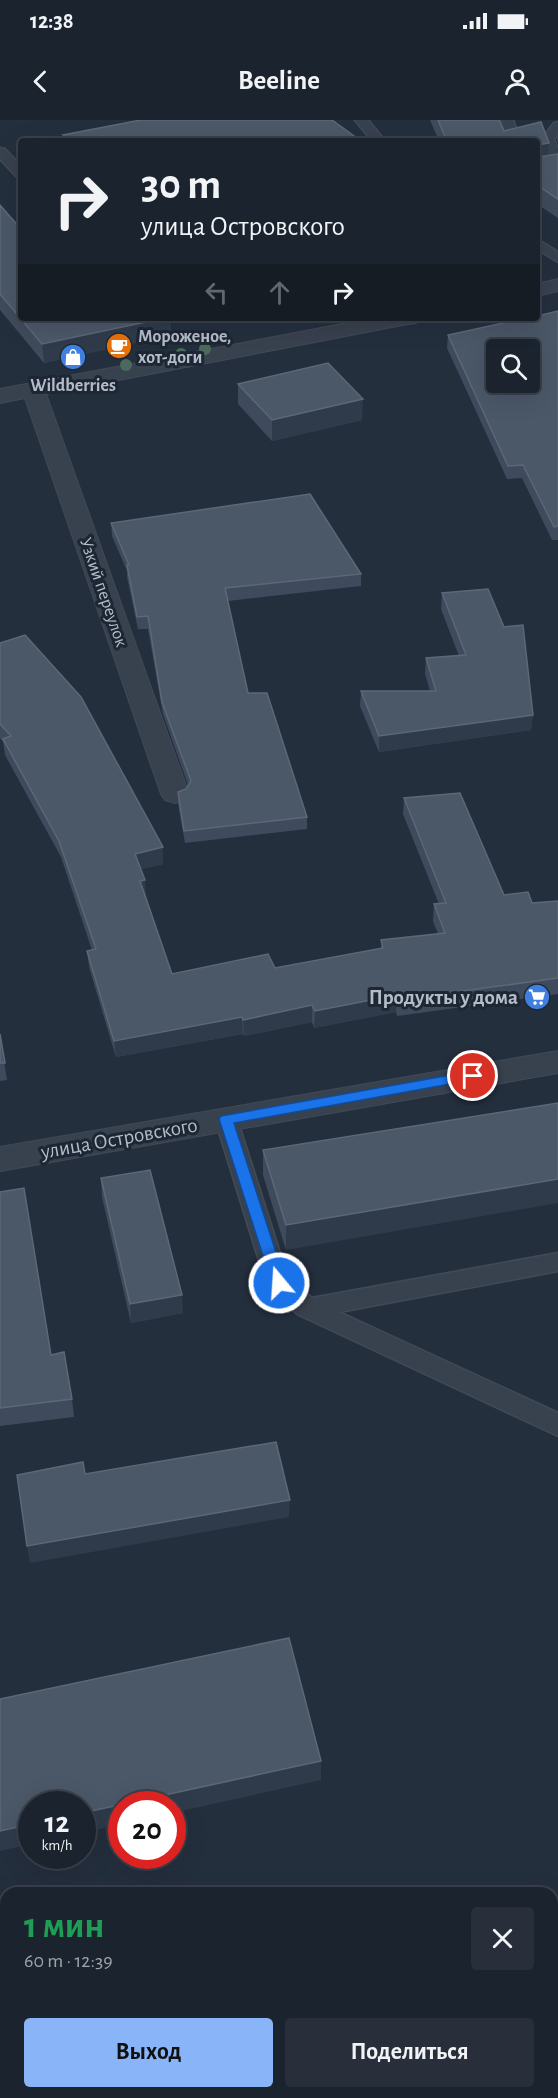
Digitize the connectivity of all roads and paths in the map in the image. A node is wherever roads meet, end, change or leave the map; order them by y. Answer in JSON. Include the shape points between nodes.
{"nodes":[{"id":1,"x":361,"y":120,"type":"edge"},
{"id":2,"x":507,"y":120,"type":"edge"},
{"id":3,"x":558,"y":126,"type":"edge"},
{"id":4,"x":377,"y":138,"type":"edge"},
{"id":5,"x":515,"y":138,"type":"edge"},
{"id":6,"x":0,"y":152,"type":"edge"},
{"id":7,"x":540,"y":168,"type":"edge"},
{"id":8,"x":18,"y":171,"type":"edge"},
{"id":9,"x":540,"y":245,"type":"edge"},
{"id":10,"x":558,"y":258,"type":"edge"},
{"id":11,"x":558,"y":285,"type":"edge"},
{"id":12,"x":540,"y":289,"type":"edge"},
{"id":13,"x":392,"y":321,"type":"edge"},
{"id":14,"x":33,"y":390,"type":"junction"},
{"id":15,"x":0,"y":396,"type":"edge"},
{"id":16,"x":175,"y":794,"type":"dead end"},
{"id":17,"x":558,"y":1062,"type":"edge"},
{"id":18,"x":226,"y":1119,"type":"junction"},
{"id":19,"x":0,"y":1159,"type":"edge"},
{"id":20,"x":558,"y":1262,"type":"edge"},
{"id":21,"x":308,"y":1308,"type":"junction"},
{"id":22,"x":558,"y":1425,"type":"edge"}],
"edges":[{"from":1,"to":4,"type":"lane"},
{"from":2,"to":5,"type":"lane"},
{"from":3,"to":7,"type":"lane","via":[[548,139],[557,165]]},
{"from":6,"to":8,"type":"lane"},
{"from":9,"to":10,"type":"lane"},
{"from":11,"to":12,"type":"street"},
{"from":13,"to":14,"type":"street"},
{"from":14,"to":15,"type":"street"},
{"from":14,"to":16,"type":"street","name":"Узкий переулок"},
{"from":17,"to":18,"type":"street","name":"улица Островского"},
{"from":18,"to":19,"type":"street","name":"улица Островского"},
{"from":18,"to":21,"type":"lane","via":[[279,1283]]},
{"from":20,"to":21,"type":"lane"},
{"from":21,"to":22,"type":"lane"}]}
